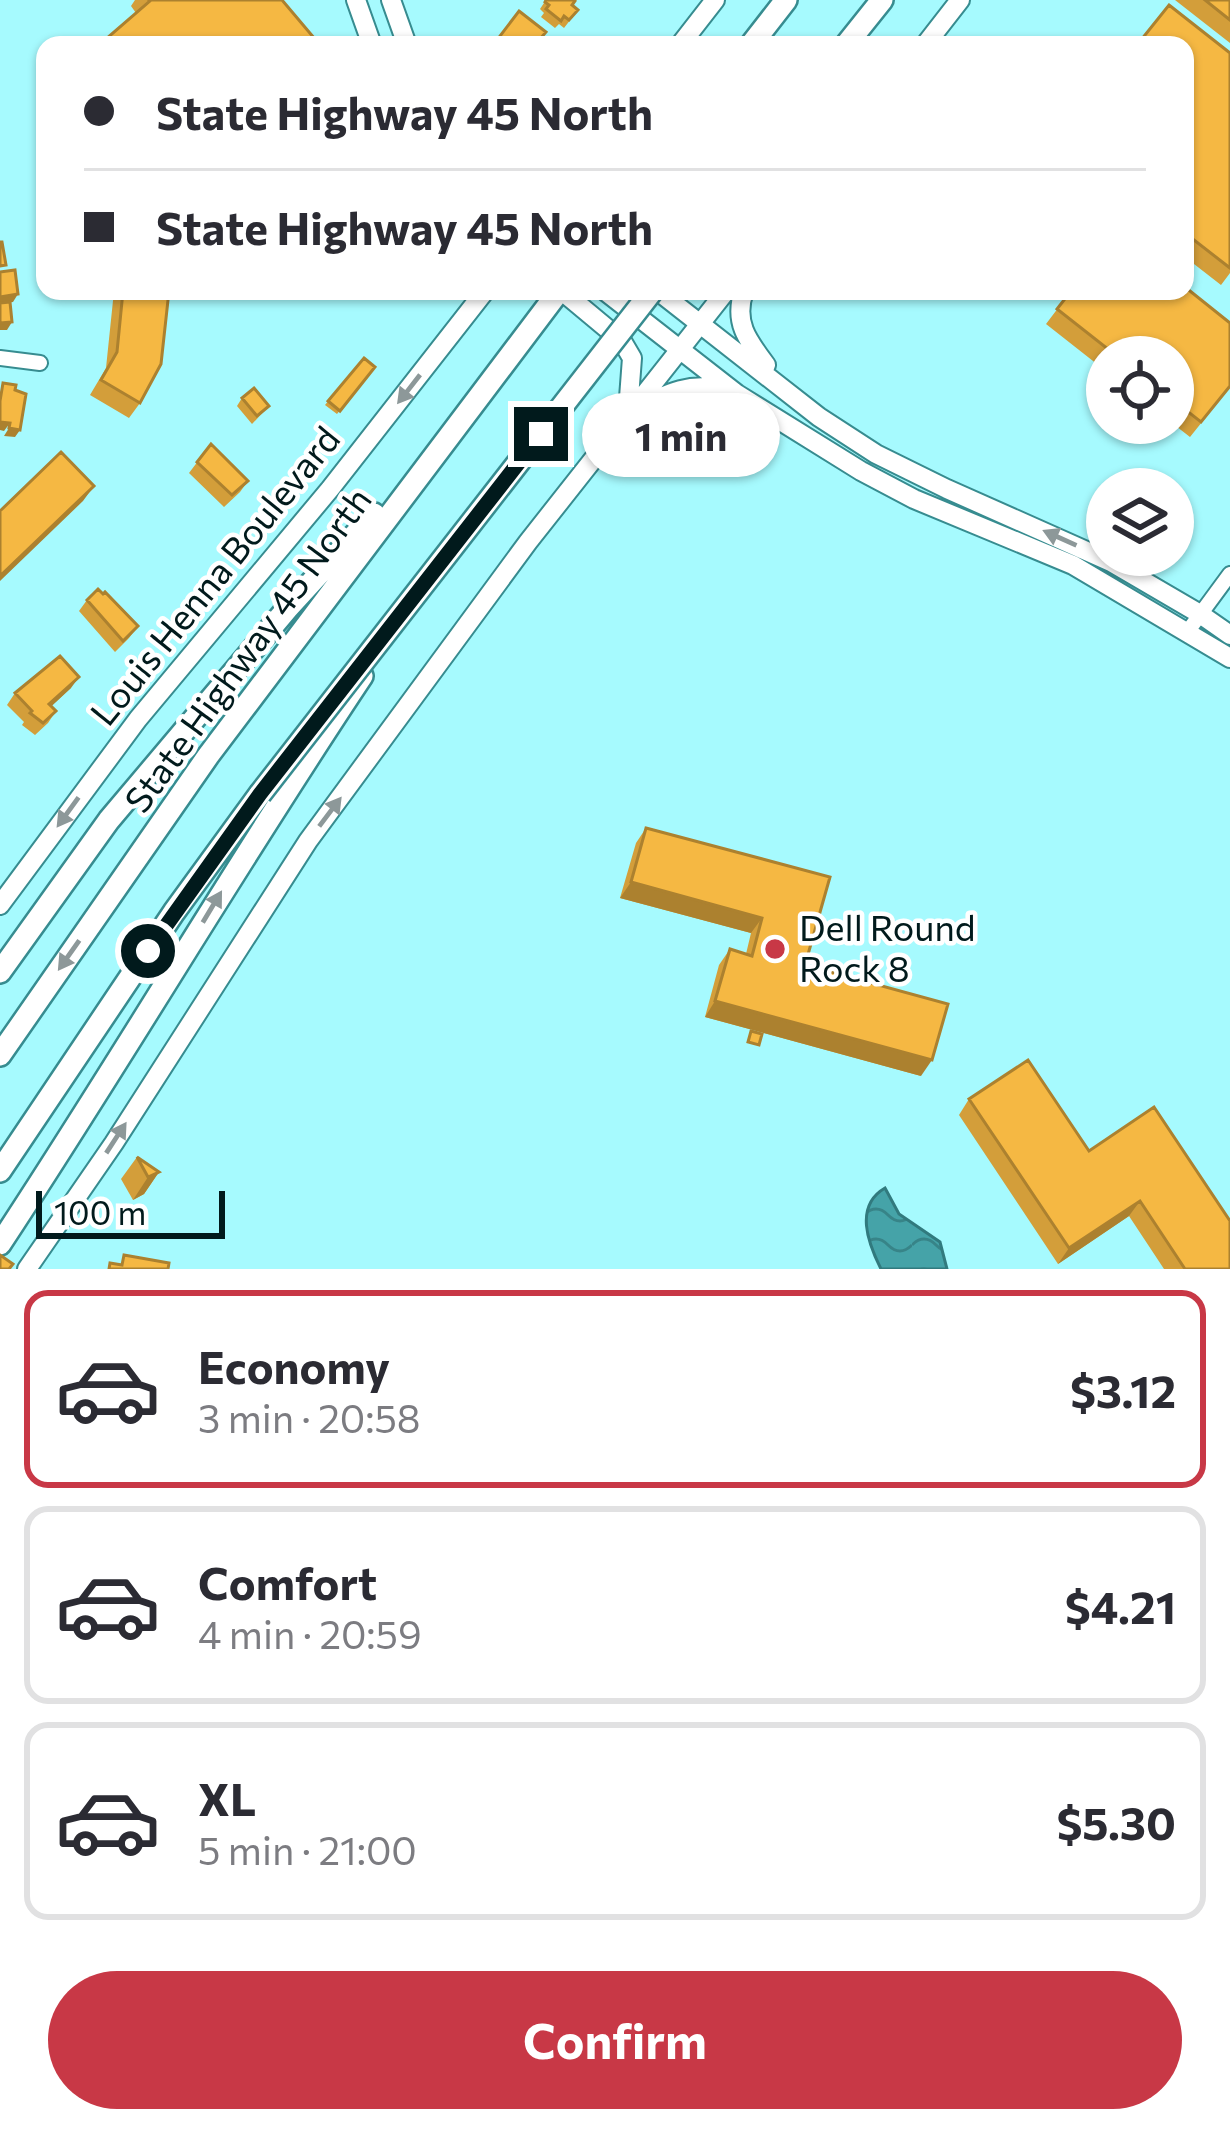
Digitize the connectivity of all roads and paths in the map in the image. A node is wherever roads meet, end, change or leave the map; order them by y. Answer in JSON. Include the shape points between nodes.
{"nodes":[{"id":1,"x":356,"y":0,"type":"edge"},
{"id":2,"x":391,"y":0,"type":"edge"},
{"id":3,"x":715,"y":0,"type":"edge"},
{"id":4,"x":786,"y":0,"type":"edge"},
{"id":5,"x":882,"y":0,"type":"edge"},
{"id":6,"x":960,"y":0,"type":"edge"},
{"id":7,"x":369,"y":36,"type":"edge"},
{"id":8,"x":404,"y":36,"type":"edge"},
{"id":9,"x":687,"y":36,"type":"edge"},
{"id":10,"x":758,"y":36,"type":"edge"},
{"id":11,"x":853,"y":36,"type":"edge"},
{"id":12,"x":932,"y":36,"type":"edge"},
{"id":13,"x":479,"y":300,"type":"edge"},
{"id":14,"x":554,"y":300,"type":"edge"},
{"id":15,"x":572,"y":300,"type":"edge"},
{"id":16,"x":616,"y":300,"type":"edge"},
{"id":17,"x":648,"y":300,"type":"edge"},
{"id":18,"x":667,"y":300,"type":"edge"},
{"id":19,"x":719,"y":300,"type":"edge"},
{"id":20,"x":742,"y":300,"type":"edge"},
{"id":21,"x":699,"y":324,"type":"junction"},
{"id":22,"x":678,"y":350,"type":"junction"},
{"id":23,"x":0,"y":358,"type":"edge"},
{"id":24,"x":40,"y":363,"type":"dead end"},
{"id":25,"x":784,"y":387,"type":"junction"},
{"id":26,"x":737,"y":394,"type":"junction"},
{"id":27,"x":463,"y":416,"type":"junction"},
{"id":28,"x":627,"y":416,"type":"junction"},
{"id":29,"x":861,"y":471,"type":"junction"},
{"id":30,"x":909,"y":472,"type":"junction"},
{"id":31,"x":1230,"y":574,"type":"edge"},
{"id":32,"x":1200,"y":614,"type":"junction"},
{"id":33,"x":1188,"y":631,"type":"junction"},
{"id":34,"x":1230,"y":635,"type":"edge"},
{"id":35,"x":1230,"y":658,"type":"edge"},
{"id":36,"x":268,"y":800,"type":"junction"},
{"id":37,"x":0,"y":905,"type":"edge"},
{"id":38,"x":0,"y":972,"type":"edge"},
{"id":39,"x":0,"y":1055,"type":"edge"},
{"id":40,"x":0,"y":1171,"type":"edge"},
{"id":41,"x":0,"y":1244,"type":"edge"},
{"id":42,"x":27,"y":1269,"type":"edge"}],
"edges":[{"from":1,"to":7,"type":"main road"},
{"from":2,"to":8,"type":"main road"},
{"from":3,"to":9,"type":"main road"},
{"from":4,"to":10,"type":"highway"},
{"from":5,"to":11,"type":"highway"},
{"from":6,"to":12,"type":"main road"},
{"from":13,"to":37,"type":"main road","name":"Louis Henna Boulevard","one_way":true,"via":[[138,719]]},
{"from":14,"to":27,"type":"highway","name":"State Highway 45 North"},
{"from":15,"to":28,"type":"main road","via":[[632,358]]},
{"from":16,"to":22,"type":"main road"},
{"from":17,"to":36,"type":"highway","bridge":true,"via":[[429,576]]},
{"from":18,"to":21,"type":"main road"},
{"from":19,"to":21,"type":"main road"},
{"from":20,"to":25,"type":"main road","via":[[748,341]]},
{"from":21,"to":22,"type":"main road"},
{"from":21,"to":25,"type":"main road"},
{"from":22,"to":26,"type":"main road"},
{"from":22,"to":28,"type":"main road"},
{"from":23,"to":24,"type":"street"},
{"from":25,"to":30,"type":"main road"},
{"from":26,"to":28,"type":"main road","via":[[685,387]]},
{"from":26,"to":29,"type":"main road"},
{"from":27,"to":38,"type":"highway","via":[[182,732]]},
{"from":27,"to":39,"type":"highway","name":"State Highway 45 North","one_way":true,"via":[[208,756]]},
{"from":42,"to":28,"type":"main road","one_way":true,"via":[[308,841]]},
{"from":29,"to":30,"type":"main road","via":[[894,479]]},
{"from":29,"to":33,"type":"main road","via":[[1073,565]]},
{"from":32,"to":30,"type":"main road","one_way":true,"via":[[1111,562]]},
{"from":31,"to":32,"type":"street"},
{"from":32,"to":33,"type":"street"},
{"from":32,"to":34,"type":"main road"},
{"from":33,"to":35,"type":"main road"},
{"from":36,"to":40,"type":"highway","via":[[174,912]]},
{"from":41,"to":36,"type":"highway","one_way":true,"via":[[92,1104]]}]}
